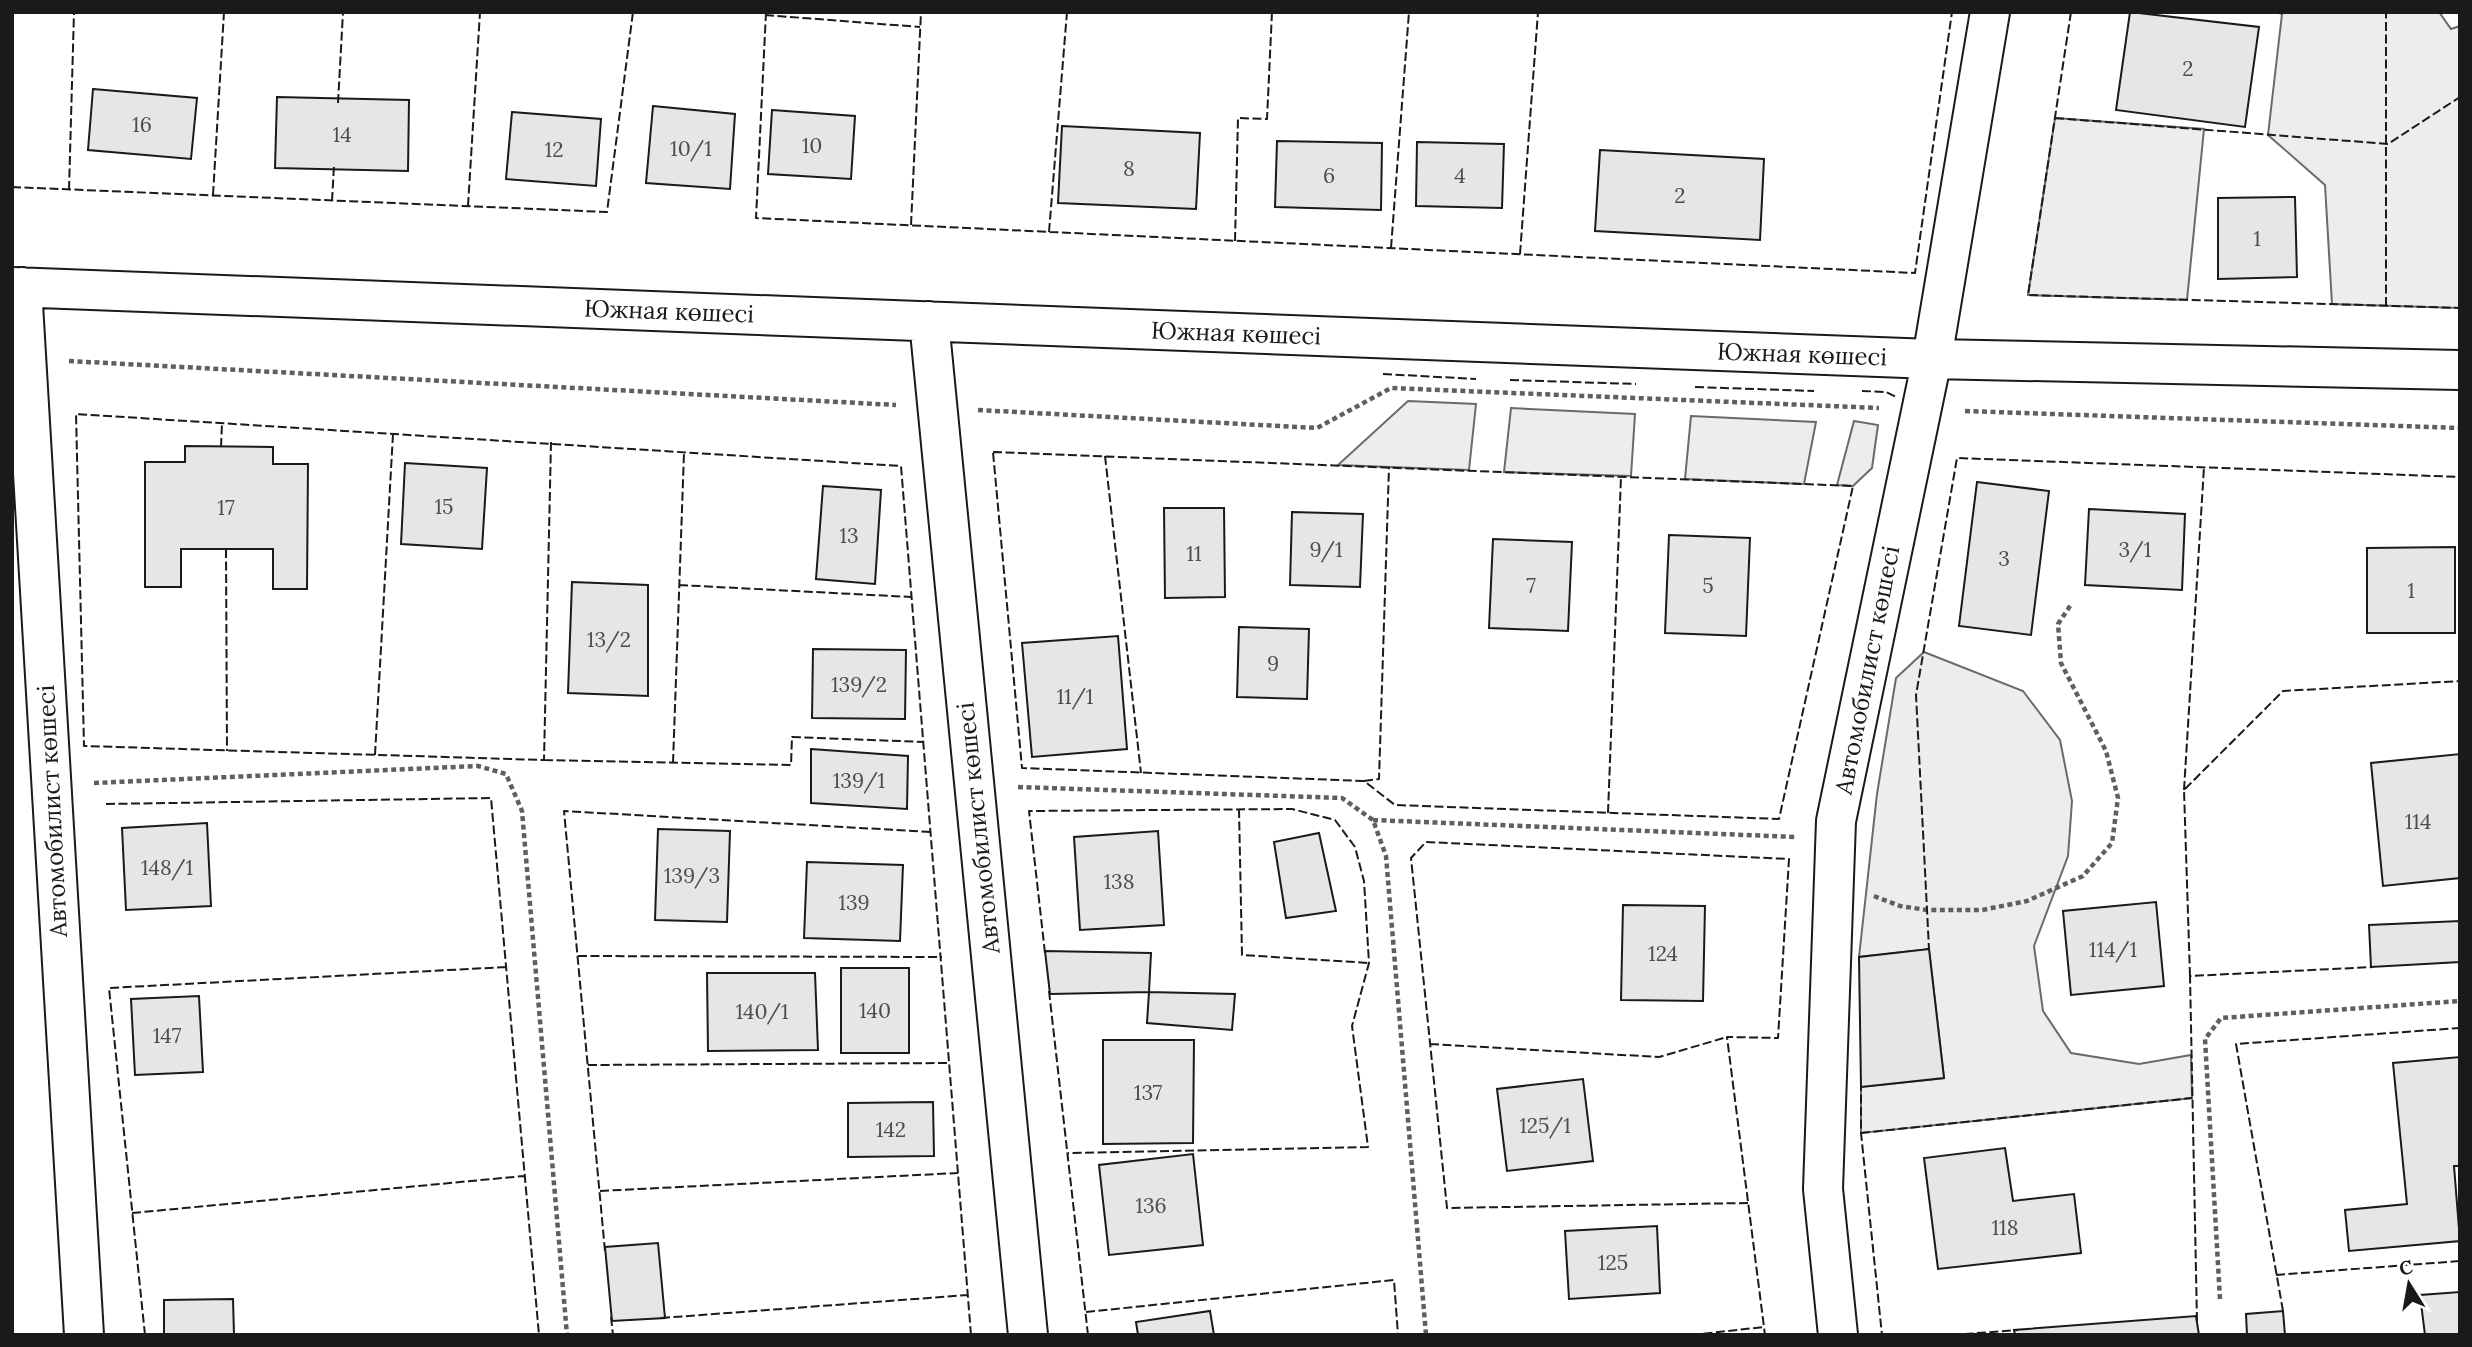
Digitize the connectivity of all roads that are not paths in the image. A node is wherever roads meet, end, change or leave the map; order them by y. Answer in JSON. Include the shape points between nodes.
{"nodes":[{"id":1,"x":1990,"y":12,"type":"edge"},
{"id":2,"x":17,"y":287,"type":"edge"},
{"id":3,"x":929,"y":321,"type":"junction"},
{"id":4,"x":1932,"y":359,"type":"junction"},
{"id":5,"x":2460,"y":370,"type":"edge"},
{"id":6,"x":84,"y":1335,"type":"edge"},
{"id":7,"x":1028,"y":1335,"type":"edge"},
{"id":8,"x":1838,"y":1335,"type":"edge"}],
"edges":[{"from":1,"to":4,"type":"street","name":"Автомобилист көшесі"},
{"from":2,"to":3,"type":"street","name":"Южная көшесі"},
{"from":2,"to":6,"type":"street","name":"Автомобилист көшесі","via":[[27,359]]},
{"from":3,"to":4,"type":"street","name":"Южная көшесі"},
{"from":3,"to":7,"type":"street","name":"Автомобилист көшесі"},
{"from":4,"to":5,"type":"street","name":"Южная көшесі"},
{"from":4,"to":8,"type":"street","name":"Автомобилист көшесі","via":[[1836,821],[1823,1189]]}]}
